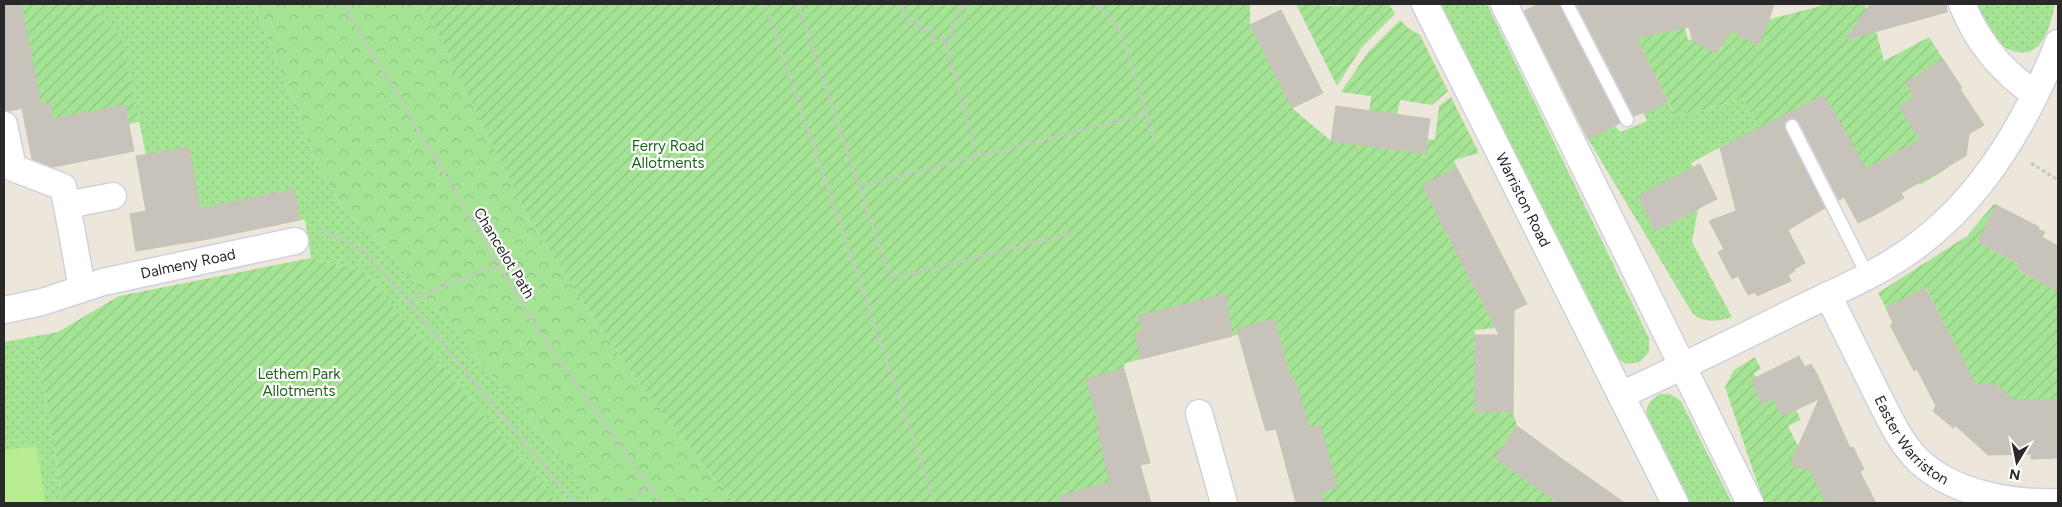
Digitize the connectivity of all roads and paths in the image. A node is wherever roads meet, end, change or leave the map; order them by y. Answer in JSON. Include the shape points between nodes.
{"nodes":[{"id":1,"x":343,"y":4,"type":"edge"},
{"id":2,"x":765,"y":4,"type":"edge"},
{"id":3,"x":798,"y":4,"type":"edge"},
{"id":4,"x":913,"y":4,"type":"edge"},
{"id":5,"x":967,"y":4,"type":"edge"},
{"id":6,"x":1096,"y":4,"type":"edge"},
{"id":7,"x":1425,"y":4,"type":"edge"},
{"id":8,"x":1504,"y":4,"type":"edge"},
{"id":9,"x":1567,"y":4,"type":"edge"},
{"id":10,"x":1962,"y":4,"type":"edge"},
{"id":11,"x":944,"y":38,"type":"junction"},
{"id":12,"x":2058,"y":43,"type":"edge"},
{"id":13,"x":2035,"y":94,"type":"junction"},
{"id":14,"x":1146,"y":114,"type":"junction"},
{"id":15,"x":1627,"y":120,"type":"dead end"},
{"id":16,"x":4,"y":125,"type":"edge"},
{"id":17,"x":1792,"y":126,"type":"dead end"},
{"id":18,"x":1156,"y":146,"type":"dead end"},
{"id":19,"x":977,"y":156,"type":"junction"},
{"id":20,"x":859,"y":186,"type":"junction"},
{"id":21,"x":113,"y":196,"type":"dead end"},
{"id":22,"x":67,"y":206,"type":"junction"},
{"id":23,"x":1073,"y":233,"type":"dead end"},
{"id":24,"x":295,"y":241,"type":"dead end"},
{"id":25,"x":346,"y":241,"type":"dead end"},
{"id":26,"x":499,"y":264,"type":"junction"},
{"id":27,"x":1868,"y":276,"type":"junction"},
{"id":28,"x":82,"y":288,"type":"junction"},
{"id":29,"x":1828,"y":295,"type":"junction"},
{"id":30,"x":408,"y":301,"type":"junction"},
{"id":31,"x":4,"y":310,"type":"edge"},
{"id":32,"x":1682,"y":367,"type":"junction"},
{"id":33,"x":1621,"y":395,"type":"junction"},
{"id":34,"x":1199,"y":413,"type":"dead end"},
{"id":35,"x":648,"y":487,"type":"junction"},
{"id":36,"x":2058,"y":502,"type":"edge"},
{"id":37,"x":575,"y":503,"type":"edge"},
{"id":38,"x":627,"y":503,"type":"edge"},
{"id":39,"x":661,"y":503,"type":"edge"},
{"id":40,"x":935,"y":503,"type":"edge"},
{"id":41,"x":1224,"y":503,"type":"edge"},
{"id":42,"x":1675,"y":503,"type":"edge"},
{"id":43,"x":1750,"y":503,"type":"edge"},
{"id":44,"x":2032,"y":503,"type":"edge"}],
"edges":[{"from":1,"to":26,"type":"path","name":"Chancelot Path"},
{"from":2,"to":40,"type":"path"},
{"from":3,"to":20,"type":"path"},
{"from":4,"to":11,"type":"path","via":[[902,6],[907,24],[918,21],[920,31],[930,29],[934,41]]},
{"from":5,"to":11,"type":"path","via":[[968,7],[958,10],[961,20],[951,23],[954,36]]},
{"from":6,"to":14,"type":"path","via":[[1123,37]]},
{"from":7,"to":33,"type":"street","name":"Warriston Road"},
{"from":8,"to":32,"type":"street"},
{"from":9,"to":15,"type":"lane"},
{"from":10,"to":13,"type":"street","via":[[1980,40],[1994,58],[2009,75]]},
{"from":11,"to":19,"type":"path"},
{"from":12,"to":13,"type":"street"},
{"from":13,"to":27,"type":"street","via":[[2006,148],[1974,192],[1936,230]]},
{"from":14,"to":18,"type":"path"},
{"from":14,"to":19,"type":"path"},
{"from":16,"to":22,"type":"street","via":[[13,168],[63,186]]},
{"from":17,"to":27,"type":"lane"},
{"from":19,"to":20,"type":"path"},
{"from":20,"to":23,"type":"path","via":[[890,279]]},
{"from":21,"to":22,"type":"street"},
{"from":22,"to":28,"type":"street"},
{"from":24,"to":28,"type":"street","name":"Dalmeny Road"},
{"from":25,"to":30,"type":"path","via":[[366,252]]},
{"from":26,"to":30,"type":"path"},
{"from":26,"to":35,"type":"path","name":"Chancelot Path","via":[[540,335]]},
{"from":27,"to":29,"type":"street"},
{"from":28,"to":31,"type":"street","name":"Dalmeny Road","via":[[42,302]]},
{"from":29,"to":32,"type":"street"},
{"from":29,"to":44,"type":"street","name":"Easter Warriston","via":[[1899,435],[1912,454],[1956,484],[2006,501]]},
{"from":30,"to":37,"type":"path"},
{"from":32,"to":33,"type":"street"},
{"from":32,"to":43,"type":"street"},
{"from":33,"to":42,"type":"street","name":"Warriston Road"},
{"from":34,"to":41,"type":"street"},
{"from":35,"to":38,"type":"path"},
{"from":35,"to":39,"type":"path","name":"Chancelot Path"},
{"from":36,"to":44,"type":"street","name":"Easter Warriston"}]}
